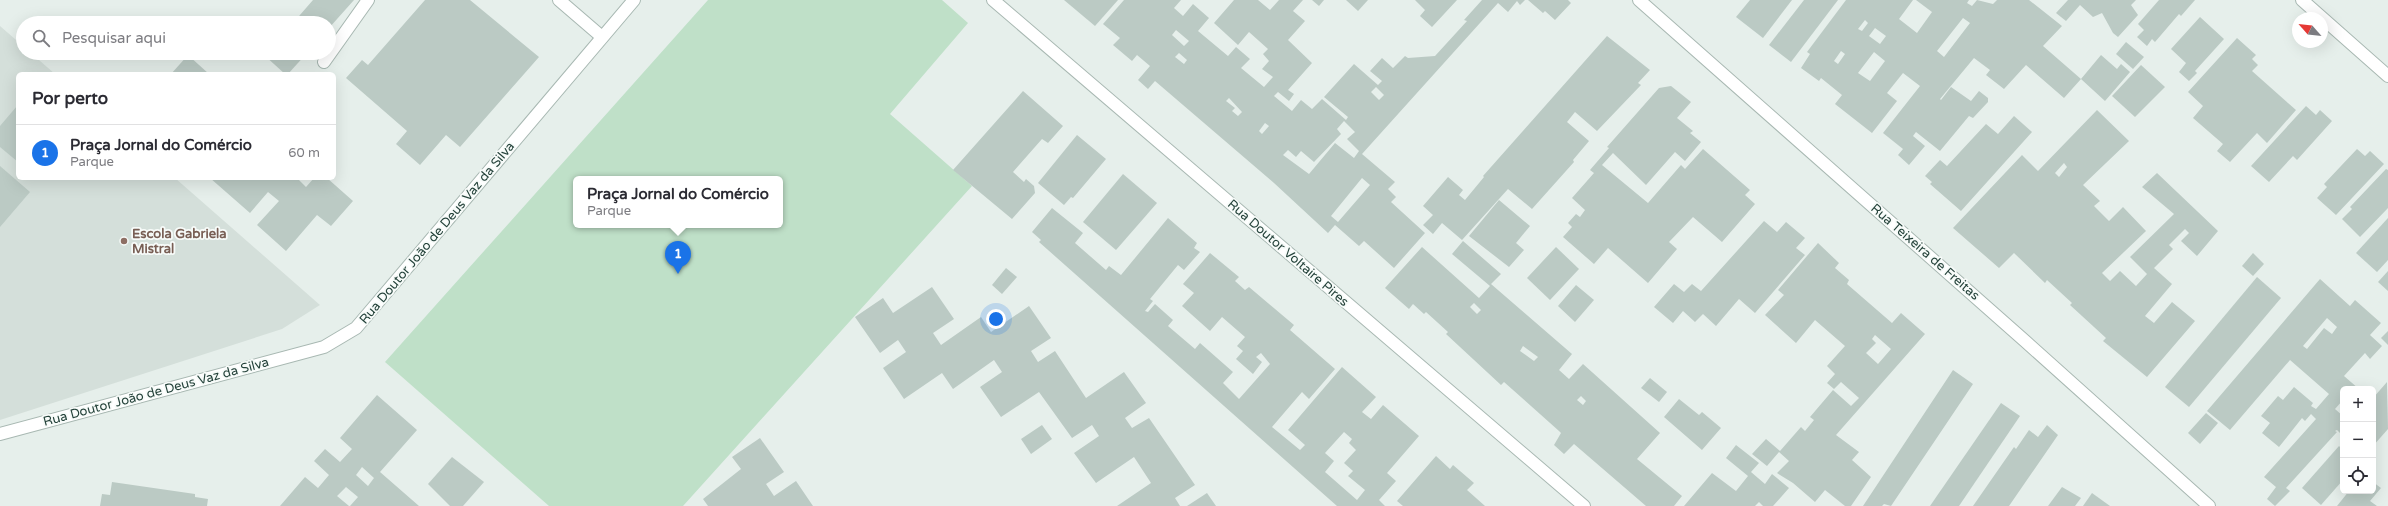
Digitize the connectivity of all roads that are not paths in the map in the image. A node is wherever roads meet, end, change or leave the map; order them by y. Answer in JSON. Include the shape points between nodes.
{"nodes":[{"id":1,"x":368,"y":0,"type":"edge"},
{"id":2,"x":559,"y":0,"type":"edge"},
{"id":3,"x":634,"y":0,"type":"edge"},
{"id":4,"x":993,"y":0,"type":"edge"},
{"id":5,"x":1638,"y":0,"type":"edge"},
{"id":6,"x":2302,"y":0,"type":"edge"},
{"id":7,"x":602,"y":37,"type":"junction"},
{"id":8,"x":336,"y":45,"type":"edge"},
{"id":9,"x":2388,"y":76,"type":"edge"},
{"id":10,"x":0,"y":434,"type":"edge"},
{"id":11,"x":1584,"y":506,"type":"edge"},
{"id":12,"x":2209,"y":506,"type":"edge"}],
"edges":[{"from":1,"to":8,"type":"street"},
{"from":2,"to":7,"type":"street"},
{"from":3,"to":7,"type":"street","name":"Rua Doutor João de Deus Vaz da Silva"},
{"from":4,"to":11,"type":"street","name":"Rua Doutor Voltaire Pires"},
{"from":5,"to":12,"type":"street","name":"Rua Teixeira de Freitas"},
{"from":6,"to":9,"type":"street"},
{"from":7,"to":10,"type":"street","name":"Rua Doutor João de Deus Vaz da Silva","via":[[356,328],[324,347]]}]}
